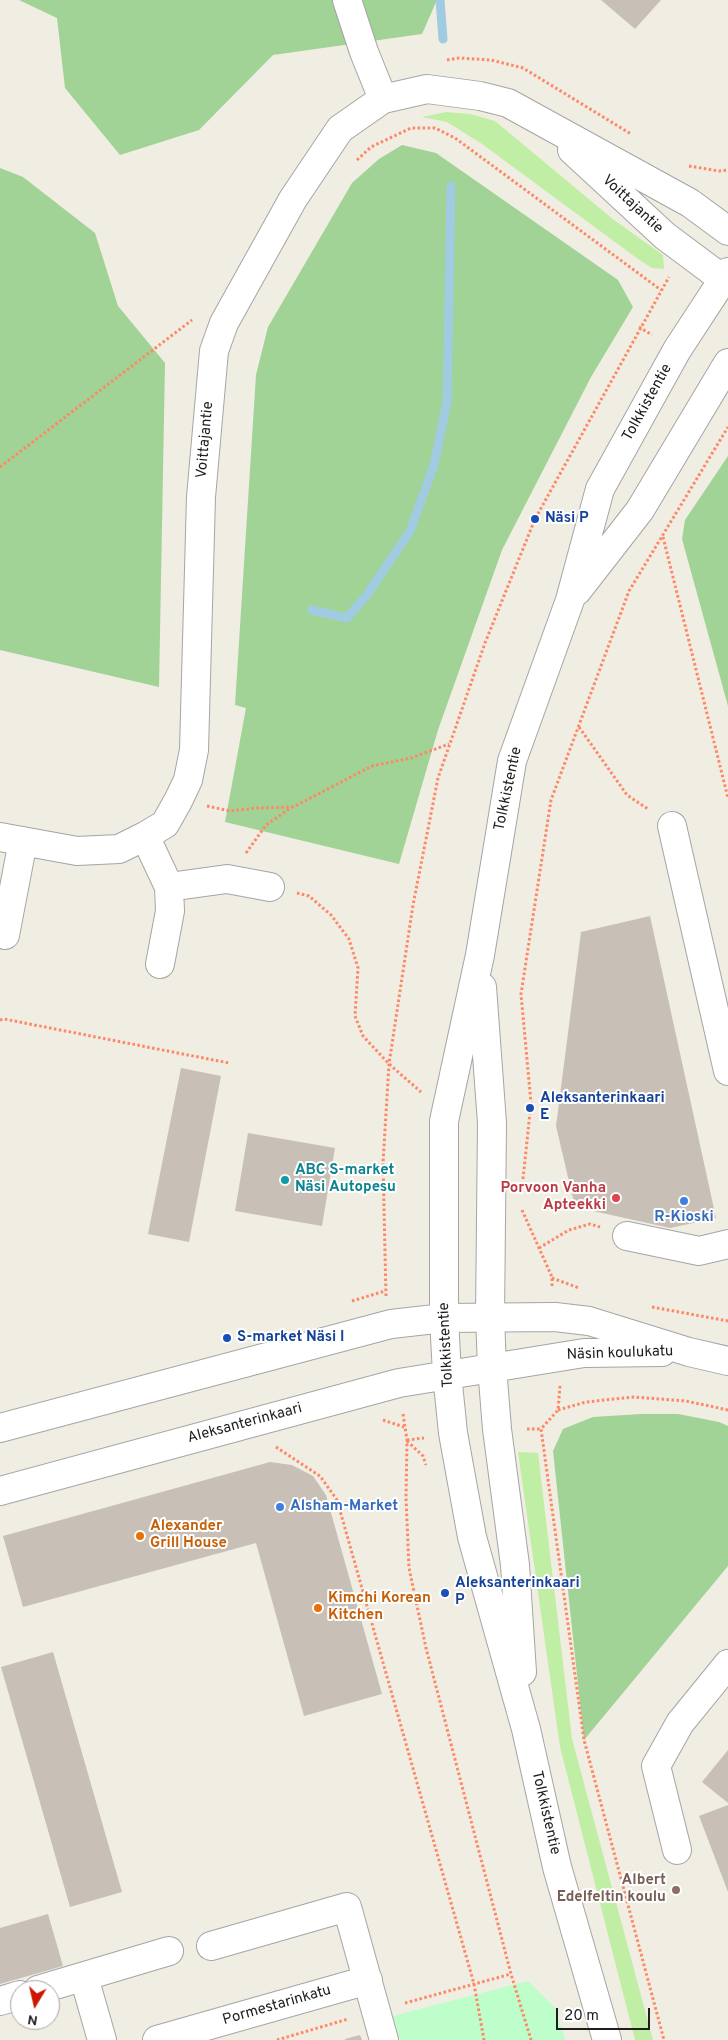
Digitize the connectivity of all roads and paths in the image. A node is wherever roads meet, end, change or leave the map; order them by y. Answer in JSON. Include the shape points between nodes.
{"nodes":[{"id":1,"x":348,"y":0,"type":"edge"},
{"id":2,"x":441,"y":60,"type":"dead end"},
{"id":3,"x":384,"y":99,"type":"junction"},
{"id":4,"x":542,"y":121,"type":"junction"},
{"id":5,"x":639,"y":139,"type":"dead end"},
{"id":6,"x":681,"y":162,"type":"dead end"},
{"id":7,"x":353,"y":164,"type":"dead end"},
{"id":8,"x":728,"y":170,"type":"edge"},
{"id":9,"x":728,"y":231,"type":"edge"},
{"id":10,"x":726,"y":278,"type":"edge"},
{"id":11,"x":661,"y":290,"type":"dead end"},
{"id":12,"x":197,"y":312,"type":"dead end"},
{"id":13,"x":192,"y":320,"type":"junction"},
{"id":14,"x":190,"y":328,"type":"dead end"},
{"id":15,"x":728,"y":363,"type":"edge"},
{"id":16,"x":728,"y":427,"type":"edge"},
{"id":17,"x":0,"y":467,"type":"edge"},
{"id":18,"x":662,"y":536,"type":"junction"},
{"id":19,"x":570,"y":600,"type":"junction"},
{"id":20,"x":578,"y":726,"type":"junction"},
{"id":21,"x":450,"y":744,"type":"dead end"},
{"id":22,"x":728,"y":798,"type":"edge"},
{"id":23,"x":204,"y":805,"type":"dead end"},
{"id":24,"x":293,"y":807,"type":"junction"},
{"id":25,"x":672,"y":826,"type":"joint"},
{"id":26,"x":145,"y":836,"type":"junction"},
{"id":27,"x":12,"y":839,"type":"edge"},
{"id":28,"x":227,"y":879,"type":"junction"},
{"id":29,"x":169,"y":887,"type":"junction"},
{"id":30,"x":270,"y":887,"type":"joint"},
{"id":31,"x":5,"y":935,"type":"dead end"},
{"id":32,"x":480,"y":955,"type":"junction"},
{"id":33,"x":160,"y":964,"type":"dead end"},
{"id":34,"x":0,"y":1020,"type":"edge"},
{"id":35,"x":229,"y":1063,"type":"dead end"},
{"id":36,"x":728,"y":1071,"type":"edge"},
{"id":37,"x":424,"y":1094,"type":"dead end"},
{"id":38,"x":523,"y":1186,"type":"dead end"},
{"id":39,"x":521,"y":1206,"type":"dead end"},
{"id":40,"x":627,"y":1236,"type":"joint"},
{"id":41,"x":728,"y":1244,"type":"edge"},
{"id":42,"x":539,"y":1248,"type":"junction"},
{"id":43,"x":490,"y":1317,"type":"junction"},
{"id":44,"x":555,"y":1317,"type":"junction"},
{"id":45,"x":444,"y":1318,"type":"junction"},
{"id":46,"x":689,"y":1352,"type":"junction"},
{"id":47,"x":558,"y":1357,"type":"junction"},
{"id":48,"x":728,"y":1361,"type":"edge"},
{"id":49,"x":492,"y":1368,"type":"junction"},
{"id":50,"x":447,"y":1374,"type":"junction"},
{"id":51,"x":558,"y":1410,"type":"junction"},
{"id":52,"x":728,"y":1410,"type":"edge"},
{"id":53,"x":0,"y":1428,"type":"edge"},
{"id":54,"x":407,"y":1440,"type":"dead end"},
{"id":55,"x":268,"y":1441,"type":"dead end"},
{"id":56,"x":428,"y":1472,"type":"dead end"},
{"id":57,"x":0,"y":1492,"type":"edge"},
{"id":58,"x":728,"y":1664,"type":"edge"},
{"id":59,"x":526,"y":1729,"type":"junction"},
{"id":60,"x":677,"y":1850,"type":"dead end"},
{"id":61,"x":212,"y":1946,"type":"dead end"},
{"id":62,"x":169,"y":1951,"type":"dead end"},
{"id":63,"x":84,"y":1976,"type":"junction"},
{"id":64,"x":368,"y":1980,"type":"junction"},
{"id":65,"x":60,"y":1983,"type":"edge"},
{"id":66,"x":102,"y":2040,"type":"edge"},
{"id":67,"x":157,"y":2040,"type":"edge"},
{"id":68,"x":384,"y":2040,"type":"edge"},
{"id":69,"x":484,"y":2040,"type":"edge"},
{"id":70,"x":607,"y":2040,"type":"edge"},
{"id":71,"x":664,"y":2040,"type":"edge"}],
"edges":[{"from":1,"to":3,"type":"street","via":[[364,52]]},
{"from":2,"to":5,"type":"path","via":[[491,60],[523,68]]},
{"from":3,"to":4,"type":"street","name":"Voittajantie","via":[[427,89],[480,96],[508,103]]},
{"from":3,"to":26,"type":"street","name":"Voittajantie","via":[[340,129],[293,199],[224,323],[214,351],[201,497],[194,750],[188,780],[165,824]]},
{"from":4,"to":9,"type":"street","name":"Voittajantie","via":[[690,203]]},
{"from":4,"to":10,"type":"street","name":"Voittajantie","via":[[665,236]]},
{"from":6,"to":8,"type":"path","via":[[689,166]]},
{"from":7,"to":11,"type":"path","via":[[371,147],[411,128],[435,128],[455,138]]},
{"from":10,"to":19,"type":"street","name":"Tolkkistentie","via":[[677,350],[600,489]]},
{"from":12,"to":13,"type":"path"},
{"from":13,"to":14,"type":"path"},
{"from":13,"to":17,"type":"path"},
{"from":15,"to":19,"type":"street","name":"Tolkkistentie","via":[[640,510]]},
{"from":16,"to":18,"type":"path"},
{"from":18,"to":20,"type":"path","via":[[629,591]]},
{"from":18,"to":22,"type":"path"},
{"from":19,"to":32,"type":"street","name":"Tolkkistentie","via":[[512,761]]},
{"from":20,"to":25,"type":"path","via":[[627,795]]},
{"from":20,"to":38,"type":"path","via":[[551,800],[521,994],[531,1103]]},
{"from":21,"to":24,"type":"path","via":[[411,758],[372,766]]},
{"from":23,"to":24,"type":"path","via":[[230,812]]},
{"from":24,"to":28,"type":"path","via":[[266,825]]},
{"from":25,"to":36,"type":"street"},
{"from":26,"to":27,"type":"street","name":"Voittajantie","via":[[119,849],[77,852]]},
{"from":26,"to":29,"type":"street"},
{"from":27,"to":31,"type":"street"},
{"from":28,"to":29,"type":"street"},
{"from":28,"to":30,"type":"street"},
{"from":29,"to":33,"type":"street","via":[[170,911]]},
{"from":30,"to":37,"type":"path","via":[[309,896],[331,915],[349,939],[358,968],[355,1016],[363,1036],[388,1064]]},
{"from":32,"to":43,"type":"street","name":"Tolkkistentie","via":[[492,1123]]},
{"from":32,"to":45,"type":"street","name":"Tolkkistentie","via":[[444,1120]]},
{"from":34,"to":35,"type":"path"},
{"from":39,"to":42,"type":"path"},
{"from":40,"to":41,"type":"street","via":[[699,1251]]},
{"from":40,"to":42,"type":"path","via":[[590,1224],[569,1230]]},
{"from":42,"to":44,"type":"path","via":[[552,1277]]},
{"from":43,"to":44,"type":"street","name":"Näsin koulukatu"},
{"from":43,"to":45,"type":"street"},
{"from":43,"to":49,"type":"street","name":"Tolkkistentie"},
{"from":44,"to":46,"type":"street","name":"Näsin koulukatu","via":[[589,1321]]},
{"from":45,"to":50,"type":"street","name":"Tolkkistentie"},
{"from":45,"to":53,"type":"street","via":[[391,1324]]},
{"from":46,"to":47,"type":"street","name":"Näsin koulukatu","via":[[584,1352]]},
{"from":46,"to":48,"type":"street","name":"Näsin koulukatu"},
{"from":47,"to":49,"type":"street","name":"Näsin koulukatu"},
{"from":47,"to":51,"type":"path"},
{"from":49,"to":50,"type":"street","name":"Aleksanterinkaari"},
{"from":49,"to":59,"type":"street","name":"Tolkkistentie","via":[[515,1565]]},
{"from":50,"to":57,"type":"street","name":"Aleksanterinkaari","via":[[399,1383]]},
{"from":50,"to":59,"type":"street","name":"Tolkkistentie","via":[[453,1433],[472,1537]]},
{"from":51,"to":52,"type":"path","via":[[586,1402],[634,1397],[686,1401]]},
{"from":51,"to":71,"type":"path","via":[[541,1429],[584,1740]]},
{"from":54,"to":56,"type":"path","via":[[423,1456]]},
{"from":55,"to":69,"type":"path","via":[[320,1476],[337,1500],[471,1974]]},
{"from":58,"to":60,"type":"street","via":[[680,1723],[656,1766]]},
{"from":59,"to":70,"type":"street","name":"Tolkkistentie","via":[[557,1868]]},
{"from":61,"to":64,"type":"street","via":[[346,1907]]},
{"from":62,"to":63,"type":"street"},
{"from":63,"to":65,"type":"street"},
{"from":63,"to":66,"type":"street"},
{"from":64,"to":67,"type":"street","name":"Pormestarinkatu"},
{"from":64,"to":68,"type":"street"}]}
